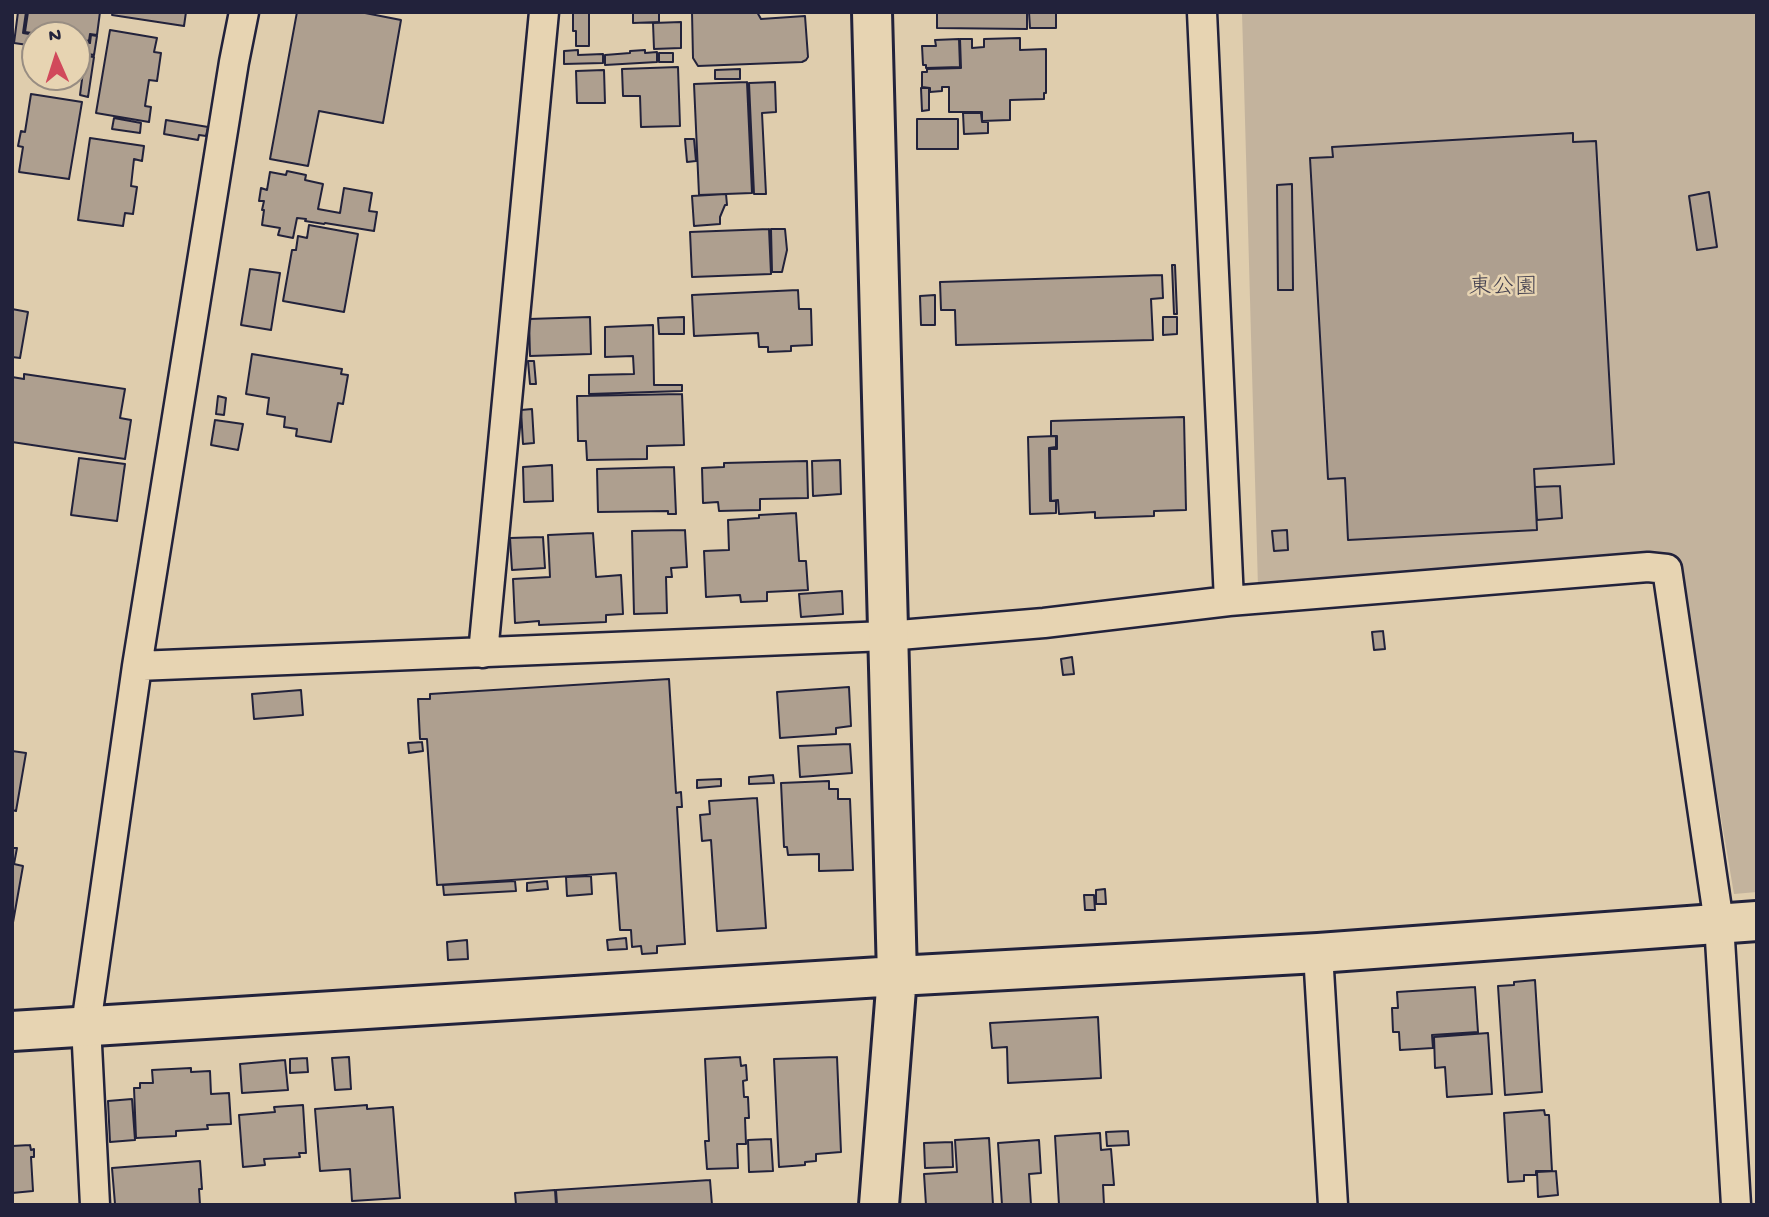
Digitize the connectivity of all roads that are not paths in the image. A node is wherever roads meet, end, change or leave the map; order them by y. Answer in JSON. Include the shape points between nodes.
{"nodes":[{"id":1,"x":244,"y":12,"type":"edge"},
{"id":2,"x":544,"y":12,"type":"edge"},
{"id":3,"x":872,"y":12,"type":"edge"},
{"id":4,"x":1202,"y":12,"type":"edge"},
{"id":5,"x":1229,"y":601,"type":"junction"},
{"id":6,"x":887,"y":636,"type":"junction"},
{"id":7,"x":482,"y":653,"type":"junction"},
{"id":8,"x":137,"y":666,"type":"junction"},
{"id":9,"x":1757,"y":921,"type":"edge"},
{"id":10,"x":1719,"y":923,"type":"junction"},
{"id":11,"x":1318,"y":953,"type":"junction"},
{"id":12,"x":897,"y":976,"type":"junction"},
{"id":13,"x":86,"y":1025,"type":"junction"},
{"id":14,"x":12,"y":1031,"type":"edge"},
{"id":15,"x":94,"y":1205,"type":"edge"},
{"id":16,"x":879,"y":1205,"type":"edge"},
{"id":17,"x":1333,"y":1205,"type":"edge"},
{"id":18,"x":1737,"y":1205,"type":"edge"}],
"edges":[{"from":1,"to":8,"type":"street"},
{"from":2,"to":7,"type":"street"},
{"from":3,"to":6,"type":"street"},
{"from":4,"to":5,"type":"street"},
{"from":5,"to":6,"type":"street"},
{"from":5,"to":10,"type":"street","via":[[1667,569]]},
{"from":6,"to":7,"type":"street"},
{"from":6,"to":12,"type":"street"},
{"from":7,"to":8,"type":"street"},
{"from":8,"to":13,"type":"street"},
{"from":9,"to":10,"type":"street"},
{"from":10,"to":11,"type":"street"},
{"from":10,"to":18,"type":"street"},
{"from":11,"to":12,"type":"street"},
{"from":11,"to":17,"type":"street"},
{"from":12,"to":13,"type":"street"},
{"from":12,"to":16,"type":"street"},
{"from":13,"to":14,"type":"street"},
{"from":13,"to":15,"type":"street"}]}
